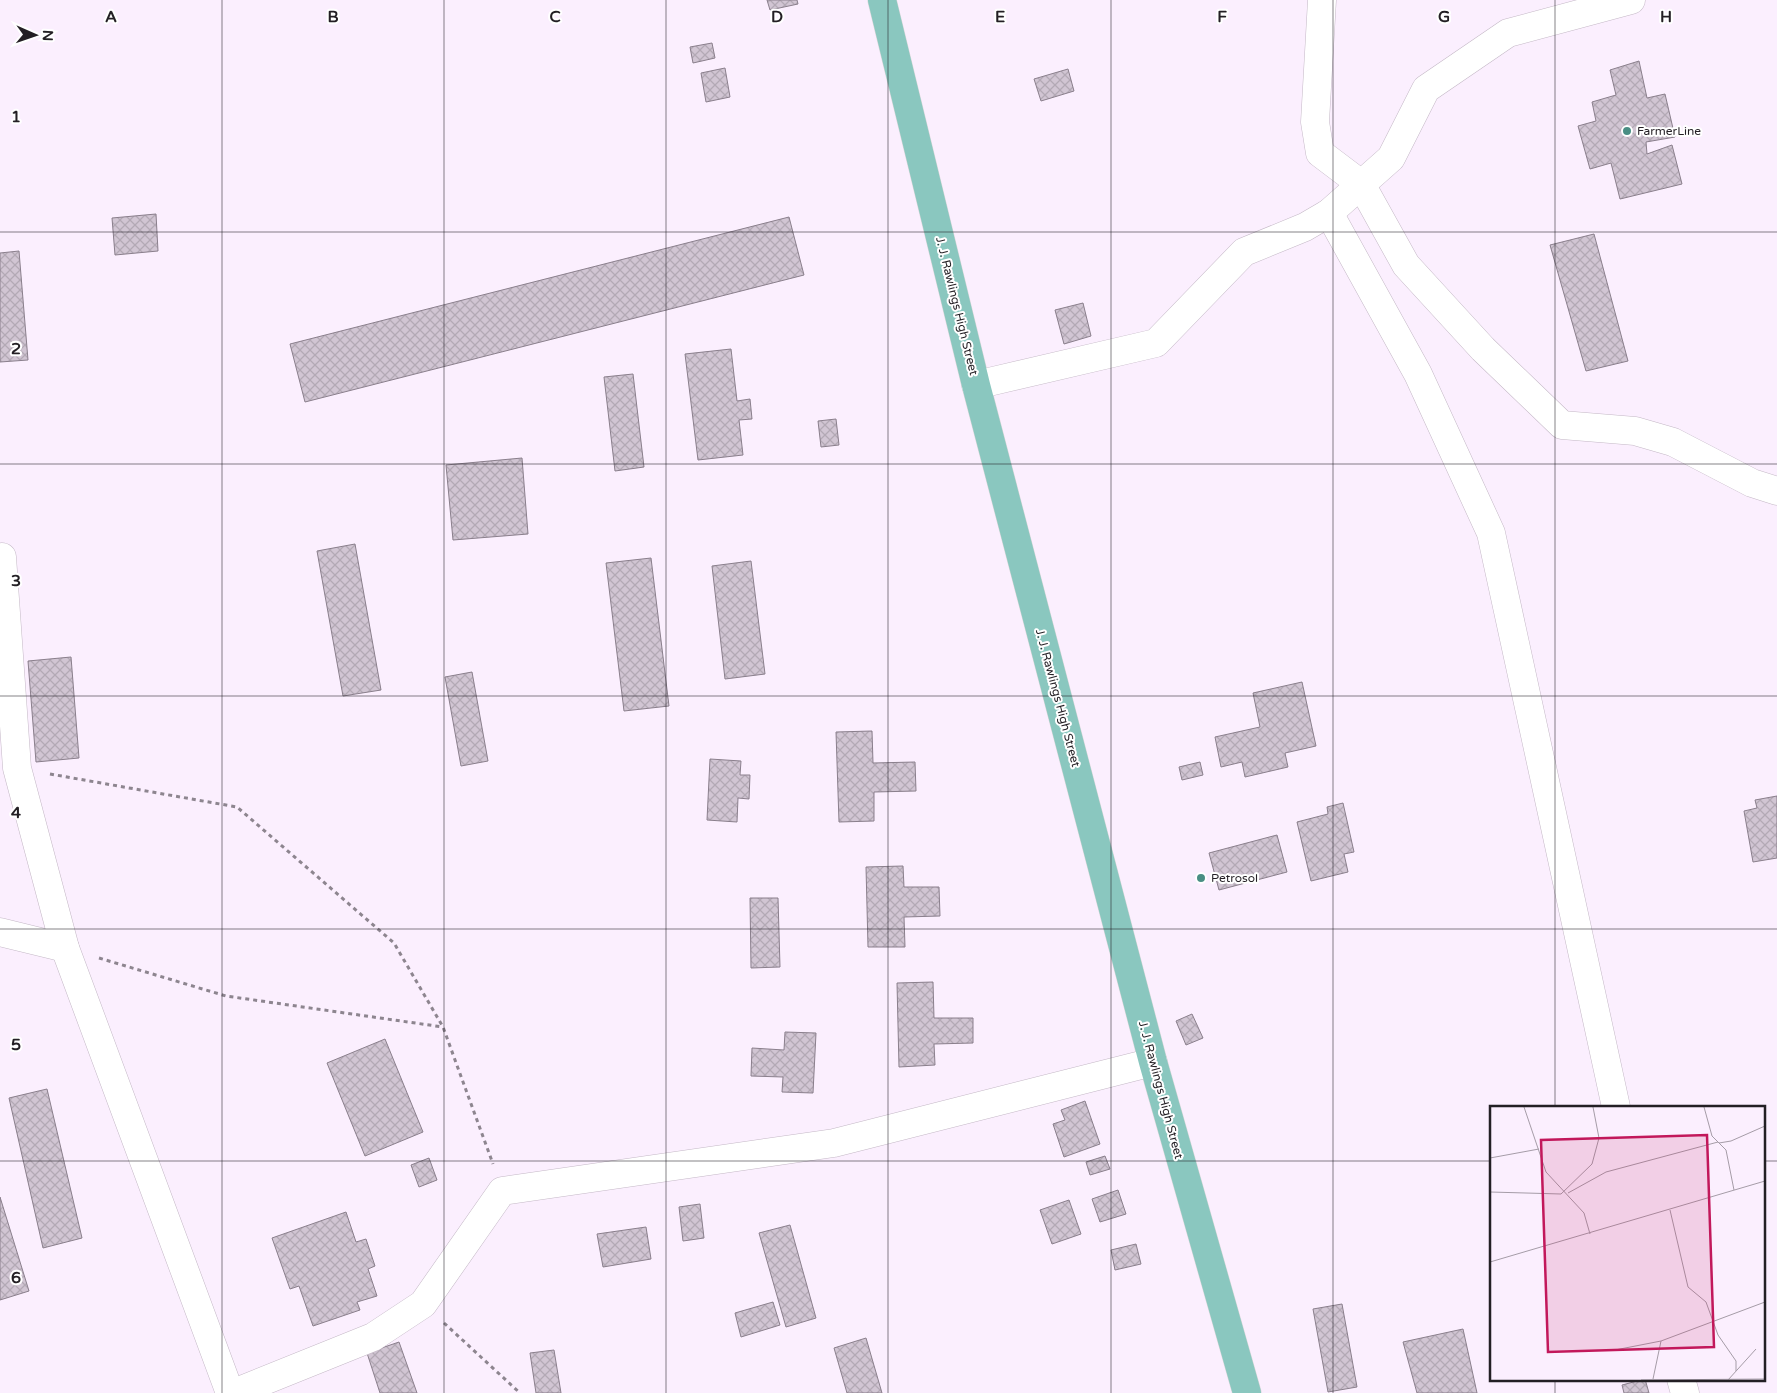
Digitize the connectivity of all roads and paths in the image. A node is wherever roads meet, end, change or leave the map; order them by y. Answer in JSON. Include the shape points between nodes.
{"nodes":[{"id":1,"x":882,"y":0,"type":"edge"},
{"id":2,"x":1322,"y":0,"type":"edge"},
{"id":3,"x":1631,"y":0,"type":"edge"},
{"id":4,"x":1361,"y":184,"type":"junction"},
{"id":5,"x":1329,"y":213,"type":"junction"},
{"id":6,"x":976,"y":385,"type":"junction"},
{"id":7,"x":1777,"y":491,"type":"edge"},
{"id":8,"x":2,"y":557,"type":"dead end"},
{"id":9,"x":17,"y":768,"type":"junction"},
{"id":10,"x":0,"y":932,"type":"edge"},
{"id":11,"x":65,"y":948,"type":"junction"},
{"id":12,"x":443,"y":1028,"type":"junction"},
{"id":13,"x":1152,"y":1062,"type":"junction"},
{"id":14,"x":1616,"y":1106,"type":"edge"},
{"id":15,"x":502,"y":1191,"type":"junction"},
{"id":16,"x":423,"y":1304,"type":"junction"},
{"id":17,"x":1681,"y":1380,"type":"edge"},
{"id":18,"x":230,"y":1393,"type":"edge"},
{"id":19,"x":234,"y":1393,"type":"edge"},
{"id":20,"x":520,"y":1393,"type":"edge"},
{"id":21,"x":1247,"y":1393,"type":"edge"},
{"id":22,"x":1685,"y":1393,"type":"edge"}],
"edges":[{"from":1,"to":6,"type":"main road","name":"J. J. Rawlings High Street"},
{"from":2,"to":4,"type":"street","via":[[1315,122],[1320,153]]},
{"from":3,"to":4,"type":"street","via":[[1508,32],[1426,89],[1391,158]]},
{"from":4,"to":5,"type":"street"},
{"from":4,"to":7,"type":"street","via":[[1406,264],[1483,349],[1562,425],[1635,431],[1673,442],[1752,483]]},
{"from":5,"to":6,"type":"street","via":[[1305,227],[1244,252],[1156,343]]},
{"from":5,"to":14,"type":"street","via":[[1418,374],[1491,533]]},
{"from":6,"to":13,"type":"main road","name":"J. J. Rawlings High Street"},
{"from":8,"to":9,"type":"street"},
{"from":9,"to":11,"type":"street"},
{"from":9,"to":12,"type":"path","via":[[237,807],[394,943]]},
{"from":10,"to":11,"type":"street"},
{"from":11,"to":12,"type":"path","via":[[226,996]]},
{"from":11,"to":18,"type":"street"},
{"from":12,"to":15,"type":"path"},
{"from":13,"to":15,"type":"street","via":[[834,1143]]},
{"from":13,"to":21,"type":"main road","name":"J. J. Rawlings High Street"},
{"from":15,"to":16,"type":"street"},
{"from":16,"to":19,"type":"street","via":[[373,1337]]},
{"from":16,"to":20,"type":"path"},
{"from":17,"to":22,"type":"street"}]}
